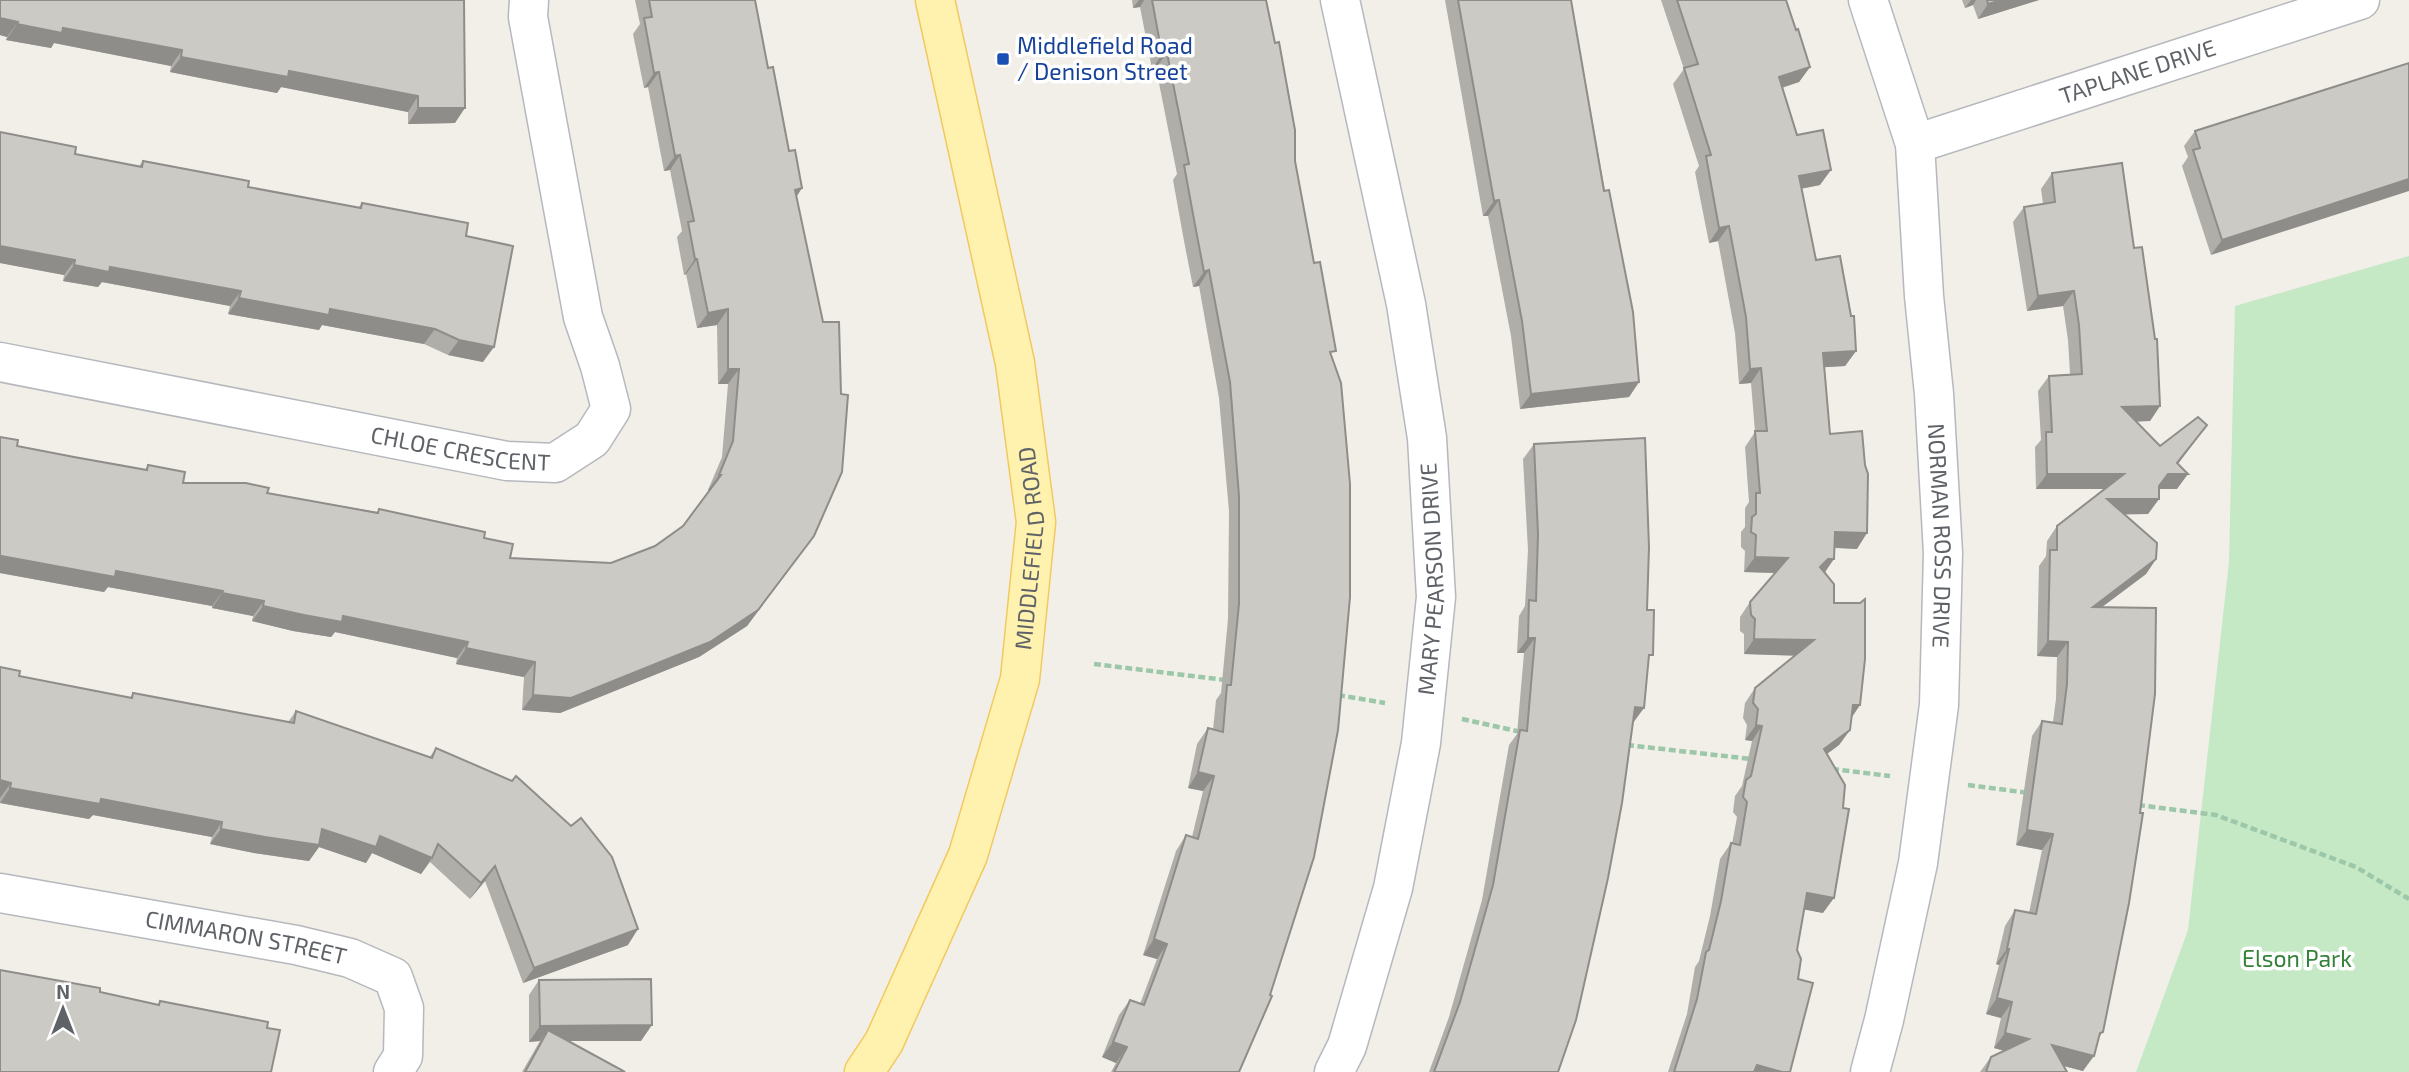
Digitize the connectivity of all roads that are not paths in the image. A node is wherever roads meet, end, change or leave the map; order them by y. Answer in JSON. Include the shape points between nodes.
{"nodes":[{"id":1,"x":528,"y":0,"type":"edge"},
{"id":2,"x":935,"y":0,"type":"edge"},
{"id":3,"x":1340,"y":0,"type":"edge"},
{"id":4,"x":1868,"y":0,"type":"edge"},
{"id":5,"x":2360,"y":0,"type":"edge"},
{"id":6,"x":1915,"y":144,"type":"junction"},
{"id":7,"x":0,"y":362,"type":"edge"},
{"id":8,"x":0,"y":893,"type":"edge"},
{"id":9,"x":393,"y":1072,"type":"edge"},
{"id":10,"x":864,"y":1072,"type":"edge"},
{"id":11,"x":1334,"y":1072,"type":"edge"},
{"id":12,"x":1870,"y":1072,"type":"edge"}],
"edges":[{"from":1,"to":7,"type":"street","name":"CHLOE CRESCENT","via":[[583,317],[611,409],[592,439],[555,463],[507,461]]},
{"from":2,"to":10,"type":"main road","name":"MIDDLEFIELD ROAD","via":[[1015,363],[1036,522],[1020,679],[968,855],[884,1042]]},
{"from":3,"to":11,"type":"street","name":"MARY PEARSON DRIVE","via":[[1406,304],[1427,438],[1436,597],[1421,743],[1393,888],[1347,1046]]},
{"from":4,"to":6,"type":"street","name":"NORMAN ROSS DRIVE"},
{"from":5,"to":6,"type":"street","name":"TAPLANE DRIVE"},
{"from":6,"to":12,"type":"street","name":"NORMAN ROSS DRIVE","via":[[1943,553],[1940,705],[1918,863]]},
{"from":8,"to":9,"type":"street","name":"CIMMARON STREET","via":[[296,945],[350,958],[393,977],[404,1007],[403,1056]]}]}
